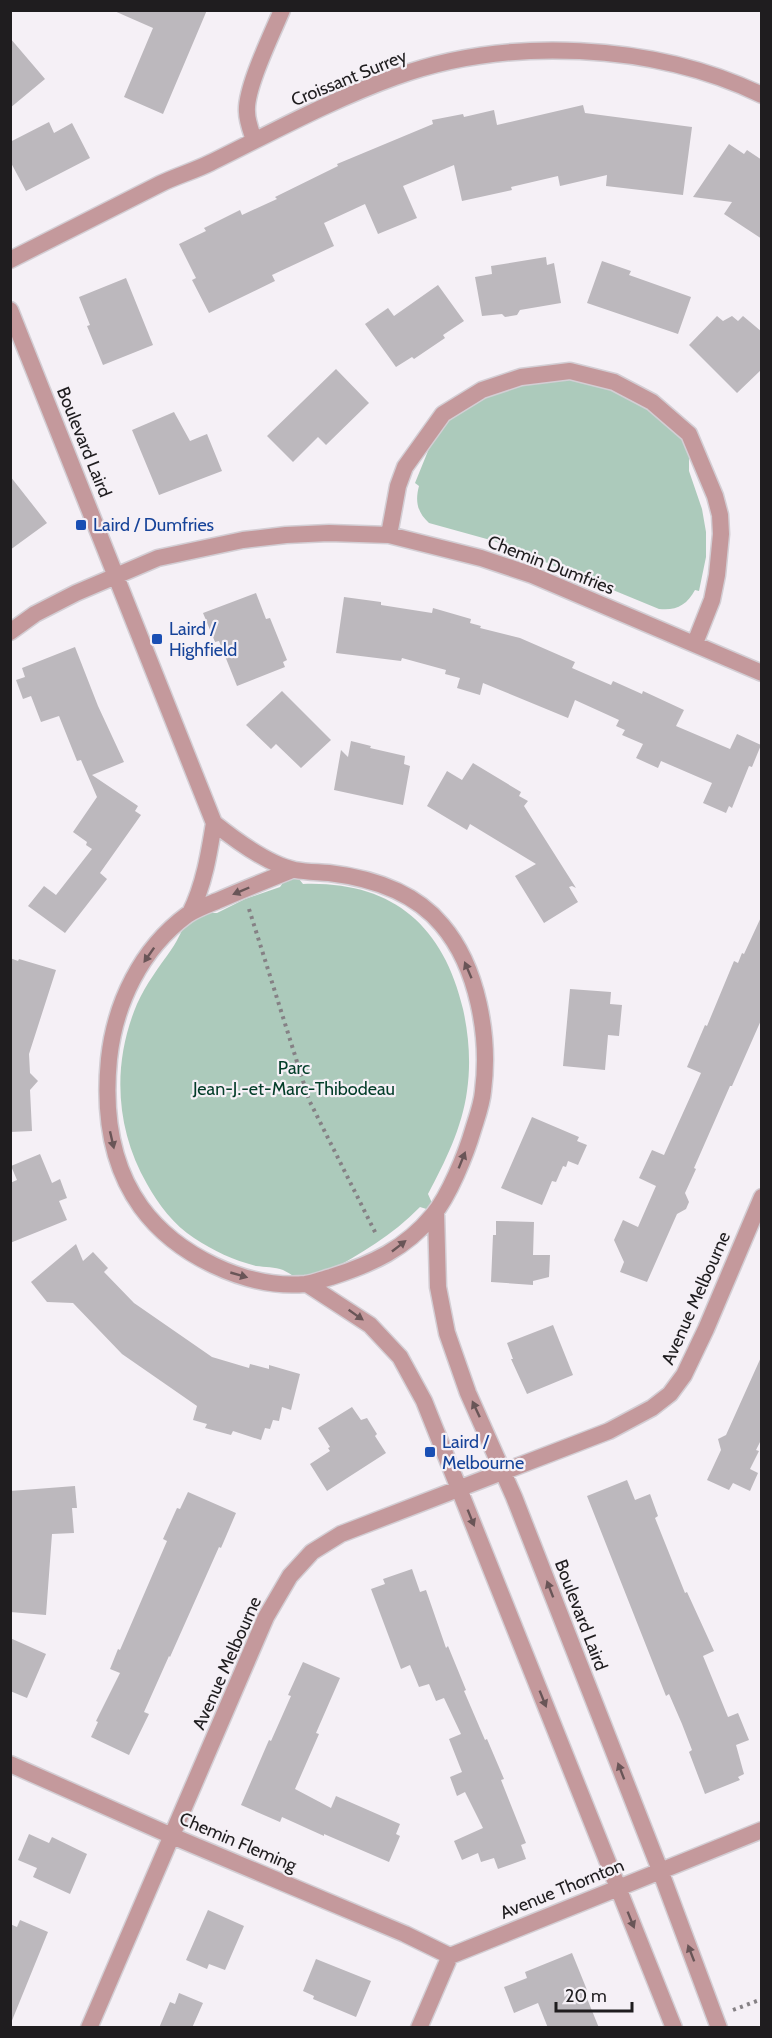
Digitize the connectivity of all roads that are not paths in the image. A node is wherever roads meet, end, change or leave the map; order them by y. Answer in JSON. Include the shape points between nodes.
{"nodes":[{"id":1,"x":282,"y":10,"type":"edge"},
{"id":2,"x":762,"y":95,"type":"edge"},
{"id":3,"x":254,"y":140,"type":"junction"},
{"id":4,"x":10,"y":260,"type":"edge"},
{"id":5,"x":10,"y":310,"type":"edge"},
{"id":6,"x":390,"y":535,"type":"junction"},
{"id":7,"x":116,"y":576,"type":"junction"},
{"id":8,"x":10,"y":632,"type":"edge"},
{"id":9,"x":695,"y":644,"type":"junction"},
{"id":10,"x":762,"y":673,"type":"edge"},
{"id":11,"x":214,"y":823,"type":"junction"},
{"id":12,"x":292,"y":870,"type":"junction"},
{"id":13,"x":190,"y":913,"type":"junction"},
{"id":14,"x":762,"y":1197,"type":"edge"},
{"id":15,"x":436,"y":1212,"type":"junction"},
{"id":16,"x":307,"y":1284,"type":"junction"},
{"id":17,"x":504,"y":1472,"type":"junction"},
{"id":18,"x":459,"y":1488,"type":"junction"},
{"id":19,"x":10,"y":1764,"type":"edge"},
{"id":20,"x":762,"y":1830,"type":"edge"},
{"id":21,"x":172,"y":1836,"type":"junction"},
{"id":22,"x":660,"y":1870,"type":"junction"},
{"id":23,"x":618,"y":1888,"type":"junction"},
{"id":24,"x":450,"y":1956,"type":"junction"},
{"id":25,"x":89,"y":2028,"type":"edge"},
{"id":26,"x":419,"y":2028,"type":"edge"},
{"id":27,"x":674,"y":2028,"type":"edge"},
{"id":28,"x":719,"y":2028,"type":"edge"}],
"edges":[{"from":1,"to":3,"type":"street","via":[[250,92],[246,111]]},
{"from":2,"to":3,"type":"street","name":"Croissant Surrey","via":[[711,75],[640,57],[568,51],[506,53],[396,76]]},
{"from":3,"to":4,"type":"street","name":"Croissant Surrey"},
{"from":5,"to":7,"type":"street","name":"Boulevard Laird"},
{"from":6,"to":7,"type":"street","name":"Chemin Dumfries","via":[[329,533],[243,540],[158,558]]},
{"from":6,"to":9,"type":"street","name":"Chemin Dumfries","via":[[532,575]]},
{"from":6,"to":9,"type":"street","via":[[405,467],[443,414],[482,390],[521,377],[570,371],[614,382],[652,402],[689,434],[715,496],[721,534],[717,575]]},
{"from":7,"to":8,"type":"street","name":"Chemin Dumfries","via":[[35,614]]},
{"from":7,"to":11,"type":"street","name":"Boulevard Laird"},
{"from":9,"to":10,"type":"street","name":"Chemin Dumfries"},
{"from":11,"to":12,"type":"street","name":"Boulevard Laird","via":[[243,844]]},
{"from":11,"to":13,"type":"street","name":"Boulevard Laird","via":[[204,880]]},
{"from":12,"to":13,"type":"street","name":"Boulevard Laird","one_way":true},
{"from":15,"to":12,"type":"street","name":"Boulevard Laird","one_way":true,"via":[[472,1133],[483,1093],[485,1052],[480,1015],[459,949],[420,903],[395,889],[362,879]]},
{"from":13,"to":16,"type":"street","name":"Boulevard Laird","one_way":true,"via":[[161,938],[145,959],[117,1014],[106,1089],[113,1145],[140,1205],[158,1227],[199,1258],[236,1276]]},
{"from":14,"to":17,"type":"street","name":"Avenue Melbourne","via":[[684,1375],[670,1394],[636,1418]]},
{"from":16,"to":15,"type":"street","name":"Boulevard Laird","one_way":true,"via":[[387,1255]]},
{"from":17,"to":15,"type":"street","name":"Boulevard Laird","one_way":true,"via":[[468,1393],[447,1333],[438,1287]]},
{"from":16,"to":18,"type":"street","name":"Boulevard Laird","one_way":true,"via":[[370,1325],[400,1357],[424,1401]]},
{"from":17,"to":18,"type":"street","name":"Avenue Melbourne"},
{"from":22,"to":17,"type":"street","name":"Boulevard Laird","one_way":true},
{"from":18,"to":21,"type":"street","name":"Avenue Melbourne","via":[[341,1534],[312,1552],[290,1576],[266,1617]]},
{"from":18,"to":23,"type":"street","name":"Boulevard Laird","one_way":true},
{"from":19,"to":21,"type":"street","name":"Chemin Fleming"},
{"from":20,"to":22,"type":"street","name":"Avenue Thornton"},
{"from":21,"to":24,"type":"street","name":"Chemin Fleming"},
{"from":21,"to":25,"type":"street","name":"Avenue Melbourne"},
{"from":22,"to":23,"type":"street","name":"Avenue Thornton"},
{"from":28,"to":22,"type":"street","name":"Boulevard Laird","one_way":true},
{"from":23,"to":24,"type":"street","name":"Avenue Thornton"},
{"from":23,"to":27,"type":"street","name":"Boulevard Laird","one_way":true},
{"from":24,"to":26,"type":"street"}]}
